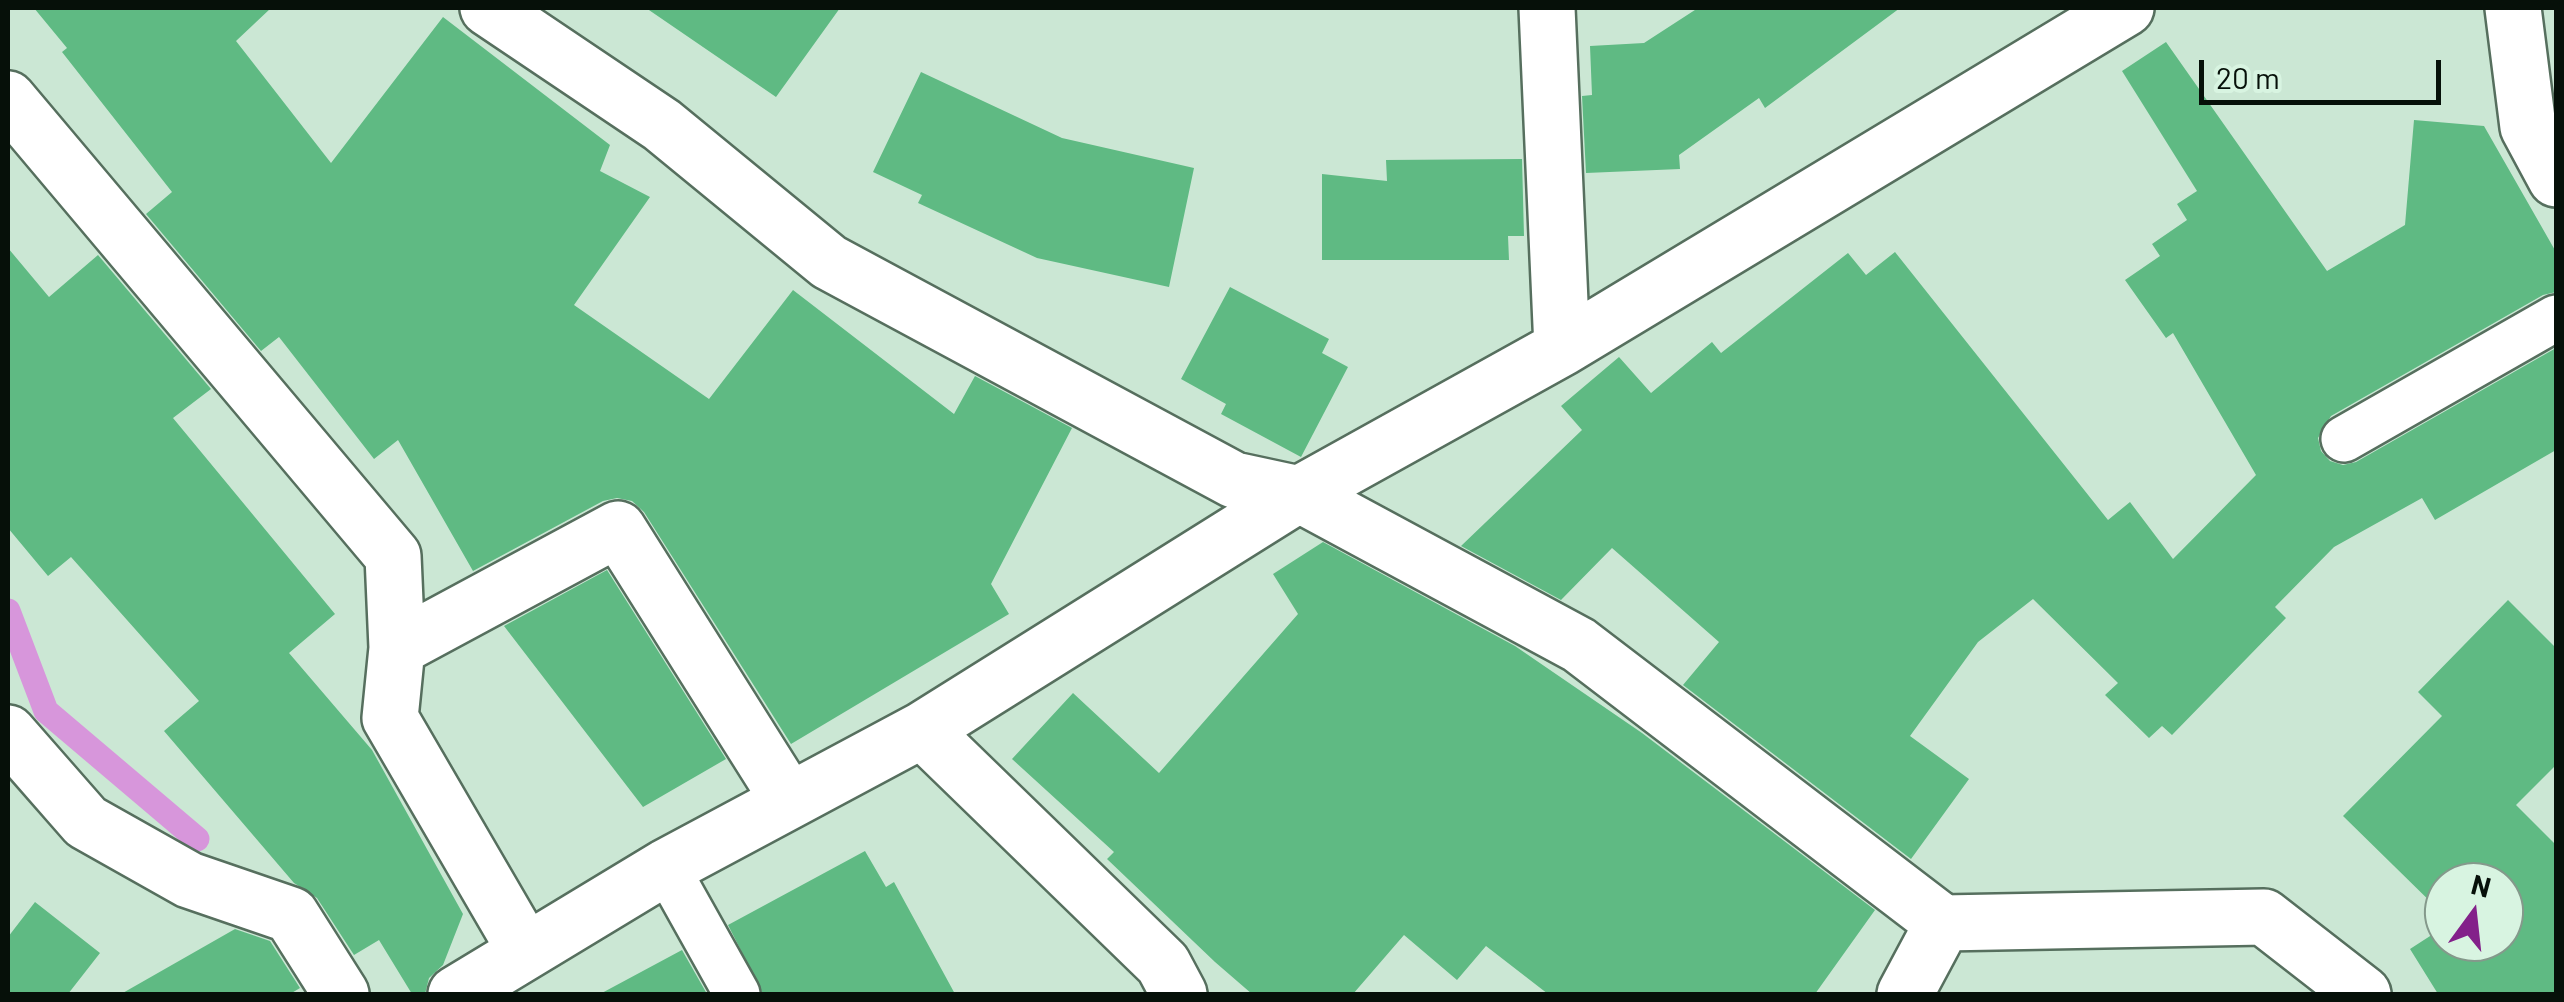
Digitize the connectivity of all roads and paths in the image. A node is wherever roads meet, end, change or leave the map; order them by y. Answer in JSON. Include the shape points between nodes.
{"nodes":[{"id":1,"x":488,"y":8,"type":"edge"},
{"id":2,"x":1547,"y":8,"type":"edge"},
{"id":3,"x":2126,"y":8,"type":"edge"},
{"id":4,"x":2512,"y":8,"type":"edge"},
{"id":5,"x":8,"y":99,"type":"edge"},
{"id":6,"x":2556,"y":179,"type":"edge"},
{"id":7,"x":2556,"y":318,"type":"edge"},
{"id":8,"x":1562,"y":348,"type":"junction"},
{"id":9,"x":2344,"y":439,"type":"dead end"},
{"id":10,"x":1299,"y":494,"type":"junction"},
{"id":11,"x":397,"y":648,"type":"junction"},
{"id":12,"x":922,"y":730,"type":"junction"},
{"id":13,"x":8,"y":733,"type":"edge"},
{"id":14,"x":788,"y":799,"type":"junction"},
{"id":15,"x":666,"y":867,"type":"junction"},
{"id":16,"x":1943,"y":923,"type":"junction"},
{"id":17,"x":525,"y":950,"type":"junction"},
{"id":18,"x":341,"y":994,"type":"edge"},
{"id":19,"x":456,"y":994,"type":"edge"},
{"id":20,"x":736,"y":994,"type":"edge"},
{"id":21,"x":1180,"y":994,"type":"edge"},
{"id":22,"x":1905,"y":994,"type":"edge"},
{"id":23,"x":2363,"y":994,"type":"edge"}],
"edges":[{"from":1,"to":10,"type":"street","via":[[662,126],[829,262],[1234,480]]},
{"from":2,"to":8,"type":"street"},
{"from":3,"to":8,"type":"street"},
{"from":4,"to":6,"type":"street","via":[[2528,126]]},
{"from":5,"to":11,"type":"street","via":[[393,556]]},
{"from":7,"to":9,"type":"lane"},
{"from":8,"to":10,"type":"street"},
{"from":10,"to":12,"type":"street"},
{"from":10,"to":16,"type":"street","via":[[1579,645]]},
{"from":11,"to":14,"type":"street","via":[[618,529]]},
{"from":11,"to":17,"type":"street","via":[[390,718]]},
{"from":12,"to":14,"type":"street"},
{"from":12,"to":21,"type":"street","via":[[1162,964]]},
{"from":13,"to":18,"type":"street","via":[[86,822],[189,880],[291,915]]},
{"from":14,"to":15,"type":"street"},
{"from":15,"to":17,"type":"street"},
{"from":15,"to":20,"type":"lane"},
{"from":16,"to":22,"type":"street"},
{"from":16,"to":23,"type":"street","via":[[2264,917]]},
{"from":17,"to":19,"type":"street"}]}
